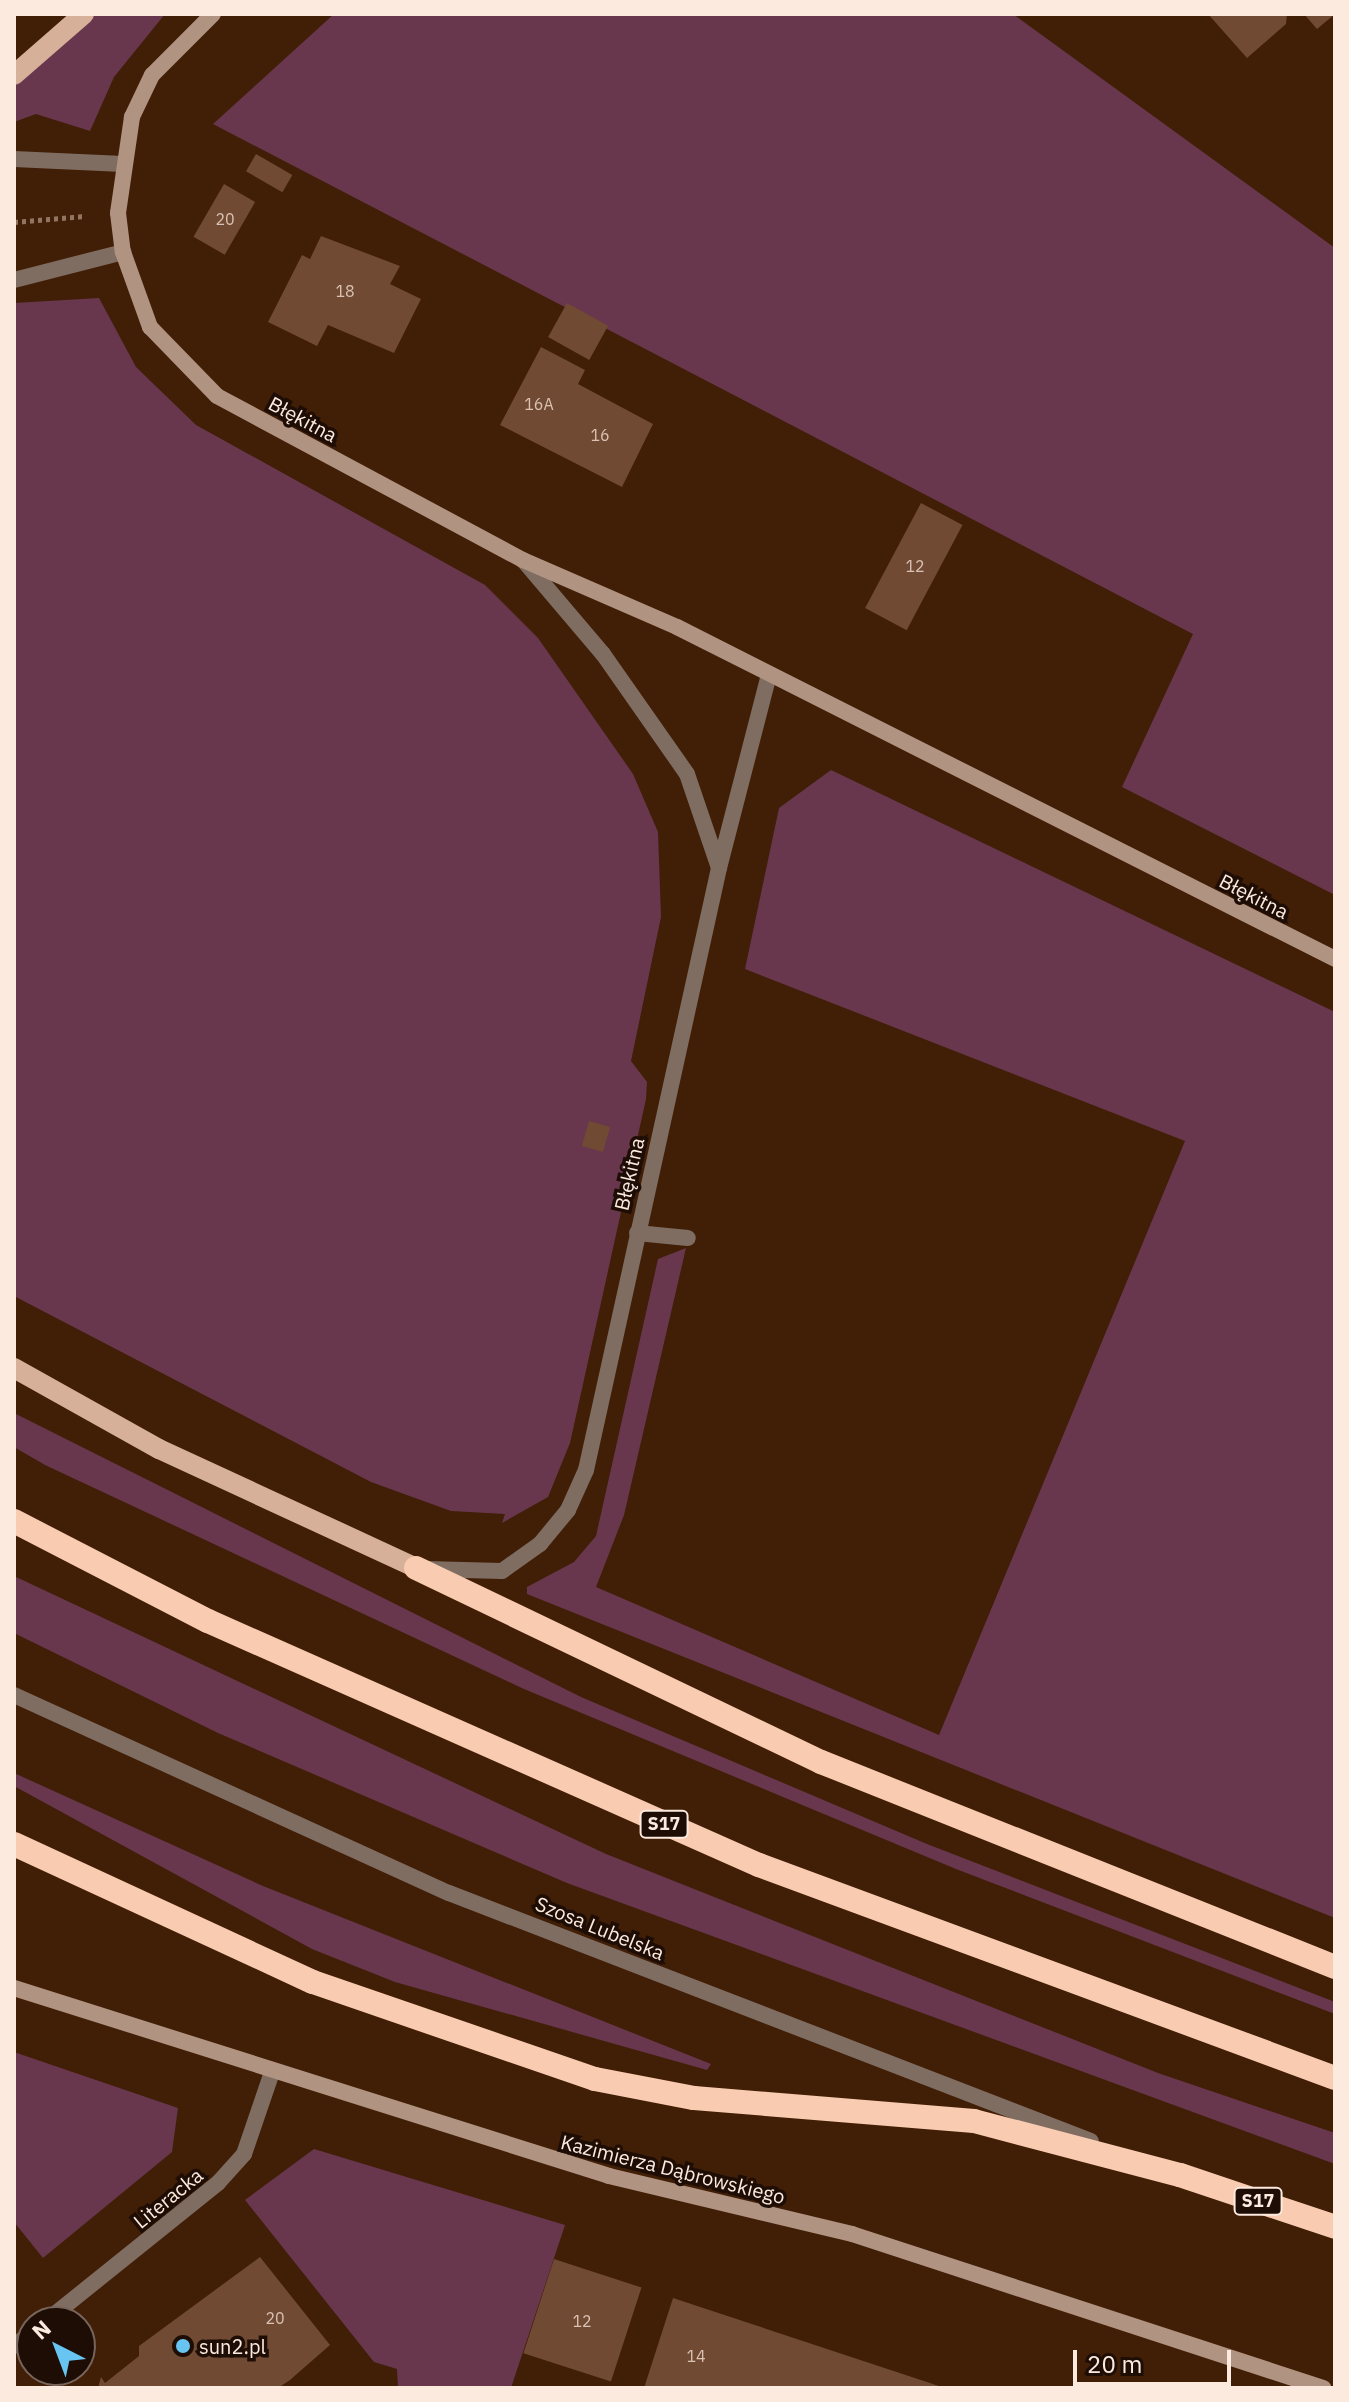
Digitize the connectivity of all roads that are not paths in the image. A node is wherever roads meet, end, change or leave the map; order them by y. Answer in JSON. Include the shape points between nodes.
{"nodes":[{"id":1,"x":84,"y":14,"type":"edge"},
{"id":2,"x":213,"y":14,"type":"edge"},
{"id":3,"x":14,"y":75,"type":"edge"},
{"id":4,"x":14,"y":159,"type":"edge"},
{"id":5,"x":123,"y":164,"type":"junction"},
{"id":6,"x":123,"y":252,"type":"junction"},
{"id":7,"x":14,"y":280,"type":"edge"},
{"id":8,"x":523,"y":560,"type":"junction"},
{"id":9,"x":769,"y":675,"type":"junction"},
{"id":10,"x":719,"y":868,"type":"junction"},
{"id":11,"x":1335,"y":959,"type":"edge"},
{"id":12,"x":637,"y":1233,"type":"junction"},
{"id":13,"x":688,"y":1238,"type":"dead end"},
{"id":14,"x":14,"y":1368,"type":"edge"},
{"id":15,"x":14,"y":1521,"type":"edge"},
{"id":16,"x":416,"y":1568,"type":"junction"},
{"id":17,"x":14,"y":1695,"type":"edge"},
{"id":18,"x":14,"y":1844,"type":"edge"},
{"id":19,"x":1335,"y":1967,"type":"edge"},
{"id":20,"x":14,"y":1988,"type":"edge"},
{"id":21,"x":272,"y":2072,"type":"junction"},
{"id":22,"x":1335,"y":2078,"type":"edge"},
{"id":23,"x":1180,"y":2175,"type":"junction"},
{"id":24,"x":1335,"y":2227,"type":"edge"},
{"id":25,"x":65,"y":2306,"type":"edge"},
{"id":26,"x":1323,"y":2388,"type":"edge"}],
"edges":[{"from":1,"to":3,"type":"main road"},
{"from":2,"to":5,"type":"street","name":"Błękitna","via":[[152,75],[132,117]]},
{"from":4,"to":5,"type":"street"},
{"from":5,"to":6,"type":"street","name":"Błękitna","via":[[118,213]]},
{"from":6,"to":7,"type":"street"},
{"from":6,"to":8,"type":"street","name":"Błękitna","via":[[150,327],[217,396]]},
{"from":8,"to":9,"type":"street","name":"Błękitna"},
{"from":8,"to":10,"type":"street","via":[[595,643],[687,774]]},
{"from":9,"to":10,"type":"street","name":"Błękitna"},
{"from":9,"to":11,"type":"street","name":"Błękitna"},
{"from":10,"to":12,"type":"street","name":"Błękitna"},
{"from":12,"to":13,"type":"street"},
{"from":12,"to":16,"type":"street","name":"Błękitna","via":[[586,1470],[568,1510],[540,1544],[502,1571]]},
{"from":14,"to":16,"type":"main road","via":[[159,1449]]},
{"from":15,"to":22,"type":"highway","number":"S17","via":[[208,1621],[759,1865]]},
{"from":16,"to":19,"type":"highway","via":[[821,1762]]},
{"from":17,"to":23,"type":"street","name":"Szosa Lubelska","number":"S17","via":[[449,1893]]},
{"from":18,"to":23,"type":"highway","name":"Szosa Lubelska","via":[[313,1982],[595,2079],[694,2098],[974,2121]]},
{"from":20,"to":21,"type":"street","name":"Kazimierza Dąbrowskiego"},
{"from":21,"to":25,"type":"street","name":"Literacka","via":[[244,2154],[218,2183]]},
{"from":21,"to":26,"type":"street","name":"Kazimierza Dąbrowskiego","via":[[609,2176],[852,2234]]},
{"from":23,"to":24,"type":"highway","name":"Szosa Lubelska","number":"S17"}]}
